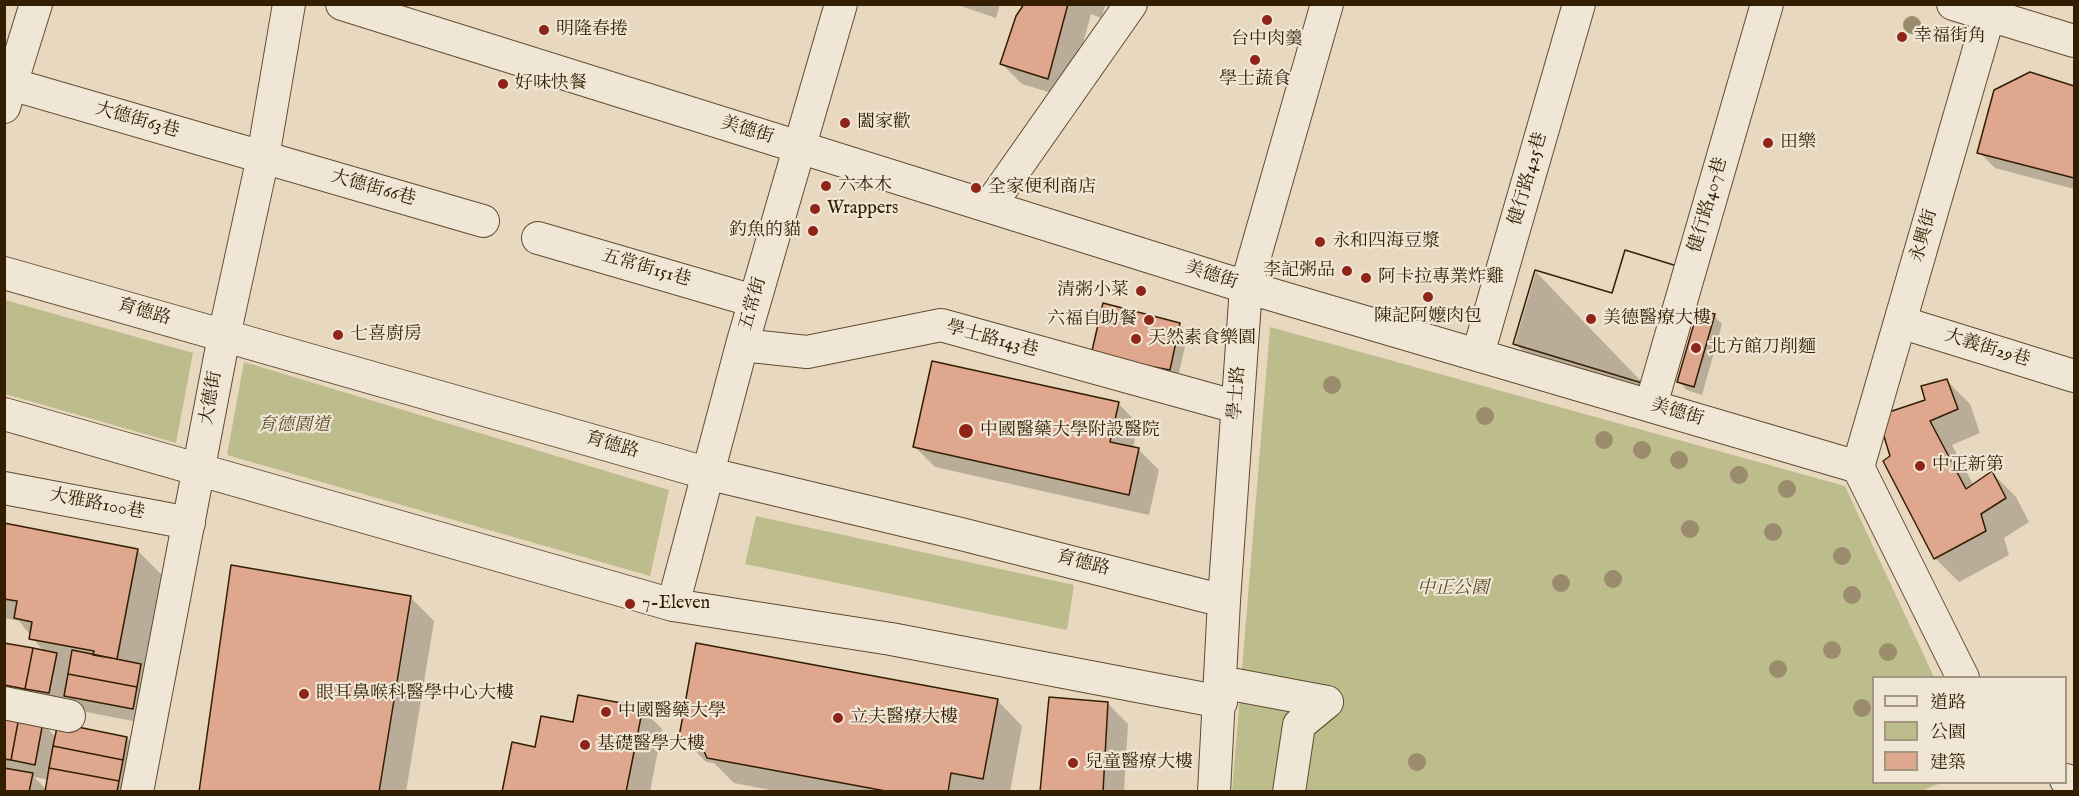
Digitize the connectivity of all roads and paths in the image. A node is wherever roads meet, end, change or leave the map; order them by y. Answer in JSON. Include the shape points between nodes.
{"nodes":[{"id":1,"x":36,"y":4,"type":"edge"},
{"id":2,"x":289,"y":4,"type":"edge"},
{"id":3,"x":342,"y":4,"type":"edge"},
{"id":4,"x":841,"y":4,"type":"edge"},
{"id":5,"x":1131,"y":4,"type":"edge"},
{"id":6,"x":1327,"y":4,"type":"edge"},
{"id":7,"x":1579,"y":4,"type":"edge"},
{"id":8,"x":1767,"y":4,"type":"edge"},
{"id":9,"x":1953,"y":4,"type":"edge"},
{"id":10,"x":1990,"y":10,"type":"edge"},
{"id":11,"x":2074,"y":41,"type":"edge"},
{"id":12,"x":7,"y":91,"type":"edge"},
{"id":13,"x":799,"y":147,"type":"junction"},
{"id":14,"x":263,"y":157,"type":"junction"},
{"id":15,"x":990,"y":205,"type":"junction"},
{"id":16,"x":483,"y":221,"type":"dead end"},
{"id":17,"x":538,"y":238,"type":"dead end"},
{"id":18,"x":4,"y":273,"type":"edge"},
{"id":19,"x":1246,"y":287,"type":"junction"},
{"id":20,"x":754,"y":300,"type":"junction"},
{"id":21,"x":1900,"y":322,"type":"junction"},
{"id":22,"x":224,"y":336,"type":"junction"},
{"id":23,"x":742,"y":345,"type":"junction"},
{"id":24,"x":1479,"y":354,"type":"junction"},
{"id":25,"x":2074,"y":376,"type":"edge"},
{"id":26,"x":1651,"y":405,"type":"junction"},
{"id":27,"x":1237,"y":407,"type":"junction"},
{"id":28,"x":4,"y":414,"type":"edge"},
{"id":29,"x":1858,"y":467,"type":"junction"},
{"id":30,"x":199,"y":470,"type":"junction"},
{"id":31,"x":706,"y":473,"type":"junction"},
{"id":32,"x":4,"y":488,"type":"edge"},
{"id":33,"x":189,"y":523,"type":"junction"},
{"id":34,"x":1224,"y":601,"type":"junction"},
{"id":35,"x":673,"y":605,"type":"junction"},
{"id":36,"x":1961,"y":676,"type":"edge"},
{"id":37,"x":1220,"y":692,"type":"junction"},
{"id":38,"x":4,"y":703,"type":"edge"},
{"id":39,"x":69,"y":716,"type":"dead end"},
{"id":40,"x":137,"y":792,"type":"edge"},
{"id":41,"x":1214,"y":792,"type":"edge"},
{"id":42,"x":1289,"y":792,"type":"edge"}],
"edges":[{"from":1,"to":12,"type":"street"},
{"from":2,"to":14,"type":"street","name":"大德街"},
{"from":3,"to":13,"type":"street","name":"美德街"},
{"from":4,"to":13,"type":"street","name":"五常街"},
{"from":5,"to":15,"type":"street"},
{"from":6,"to":19,"type":"street","name":"學士路"},
{"from":7,"to":24,"type":"street","name":"健行路425巷"},
{"from":8,"to":26,"type":"street","name":"健行路407巷"},
{"from":9,"to":10,"type":"street"},
{"from":10,"to":11,"type":"street"},
{"from":10,"to":21,"type":"street","name":"永興街"},
{"from":12,"to":14,"type":"street","name":"大德街63巷"},
{"from":13,"to":15,"type":"street","name":"美德街"},
{"from":13,"to":20,"type":"street","name":"五常街"},
{"from":14,"to":16,"type":"street","name":"大德街66巷"},
{"from":14,"to":22,"type":"street","name":"大德街"},
{"from":15,"to":19,"type":"street","name":"美德街"},
{"from":17,"to":20,"type":"street","name":"五常街151巷"},
{"from":18,"to":22,"type":"street","name":"育德路"},
{"from":19,"to":24,"type":"street","name":"美德街"},
{"from":19,"to":27,"type":"street","name":"學士路"},
{"from":20,"to":23,"type":"street","name":"五常街"},
{"from":21,"to":25,"type":"street","name":"大義街29巷"},
{"from":21,"to":29,"type":"street","name":"永興街"},
{"from":22,"to":30,"type":"street","name":"大德街"},
{"from":22,"to":31,"type":"street","name":"育德路"},
{"from":23,"to":27,"type":"street","name":"學士路143巷","via":[[807,352],[941,325]]},
{"from":23,"to":31,"type":"street","name":"五常街"},
{"from":24,"to":26,"type":"street","name":"美德街"},
{"from":26,"to":29,"type":"street","name":"美德街"},
{"from":27,"to":34,"type":"street","name":"學士路"},
{"from":28,"to":30,"type":"street"},
{"from":29,"to":36,"type":"street"},
{"from":30,"to":33,"type":"street","name":"大德街"},
{"from":30,"to":35,"type":"street"},
{"from":31,"to":34,"type":"street","name":"育德路"},
{"from":31,"to":35,"type":"street","name":"五常街"},
{"from":32,"to":33,"type":"street","name":"大雅路100巷"},
{"from":33,"to":40,"type":"street","name":"大德街"},
{"from":34,"to":37,"type":"street","name":"學士路"},
{"from":35,"to":37,"type":"street"},
{"from":37,"to":41,"type":"street","name":"學士路"},
{"from":37,"to":42,"type":"street","via":[[1327,702],[1299,725]]},
{"from":38,"to":39,"type":"street"}]}
